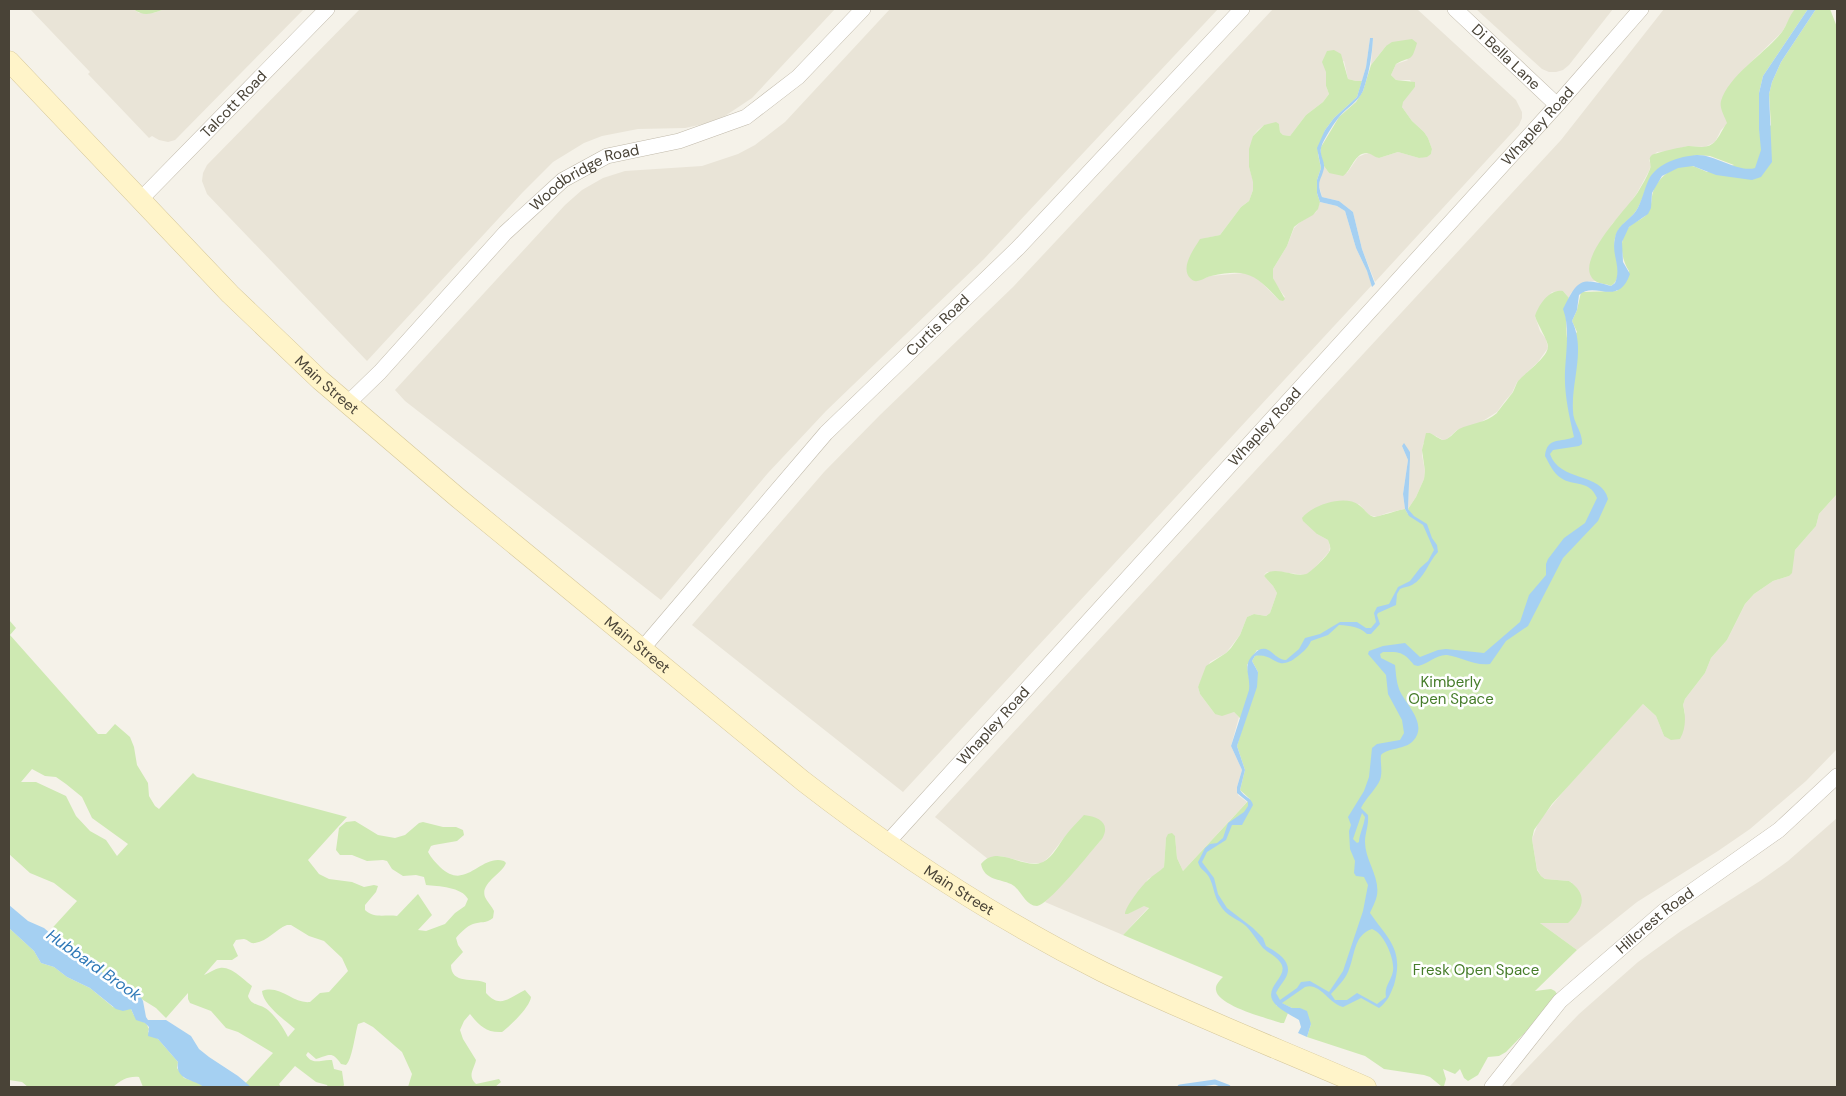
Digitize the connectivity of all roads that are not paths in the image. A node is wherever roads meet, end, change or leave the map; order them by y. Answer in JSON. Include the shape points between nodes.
{"nodes":[{"id":1,"x":327,"y":9,"type":"edge"},
{"id":2,"x":863,"y":9,"type":"edge"},
{"id":3,"x":1242,"y":9,"type":"edge"},
{"id":4,"x":1455,"y":9,"type":"edge"},
{"id":5,"x":1641,"y":9,"type":"edge"},
{"id":6,"x":9,"y":61,"type":"edge"},
{"id":7,"x":1557,"y":105,"type":"junction"},
{"id":8,"x":140,"y":200,"type":"junction"},
{"id":9,"x":347,"y":404,"type":"junction"},
{"id":10,"x":642,"y":649,"type":"junction"},
{"id":11,"x":1837,"y":776,"type":"edge"},
{"id":12,"x":887,"y":843,"type":"junction"},
{"id":13,"x":1366,"y":1087,"type":"edge"},
{"id":14,"x":1492,"y":1087,"type":"edge"}],
"edges":[{"from":1,"to":8,"type":"street","name":"Talcott Road"},
{"from":2,"to":9,"type":"street","name":"Woodbridge Road","via":[[798,77],[746,117],[679,141],[607,156],[563,180],[504,233],[380,372]]},
{"from":3,"to":10,"type":"street","name":"Curtis Road","via":[[1018,248],[826,433]]},
{"from":4,"to":7,"type":"street","name":"Di Bella Lane"},
{"from":5,"to":7,"type":"street","name":"Whapley Road"},
{"from":6,"to":8,"type":"main road","name":"Main Street"},
{"from":7,"to":12,"type":"street","name":"Whapley Road"},
{"from":8,"to":9,"type":"main road","name":"Main Street","via":[[274,338]]},
{"from":9,"to":10,"type":"main road","name":"Main Street"},
{"from":10,"to":12,"type":"main road","name":"Main Street","via":[[803,782]]},
{"from":11,"to":14,"type":"street","name":"Hillcrest Road","via":[[1779,830],[1664,911],[1560,1001]]},
{"from":12,"to":13,"type":"main road","name":"Main Street","via":[[990,910],[1095,967]]}]}
